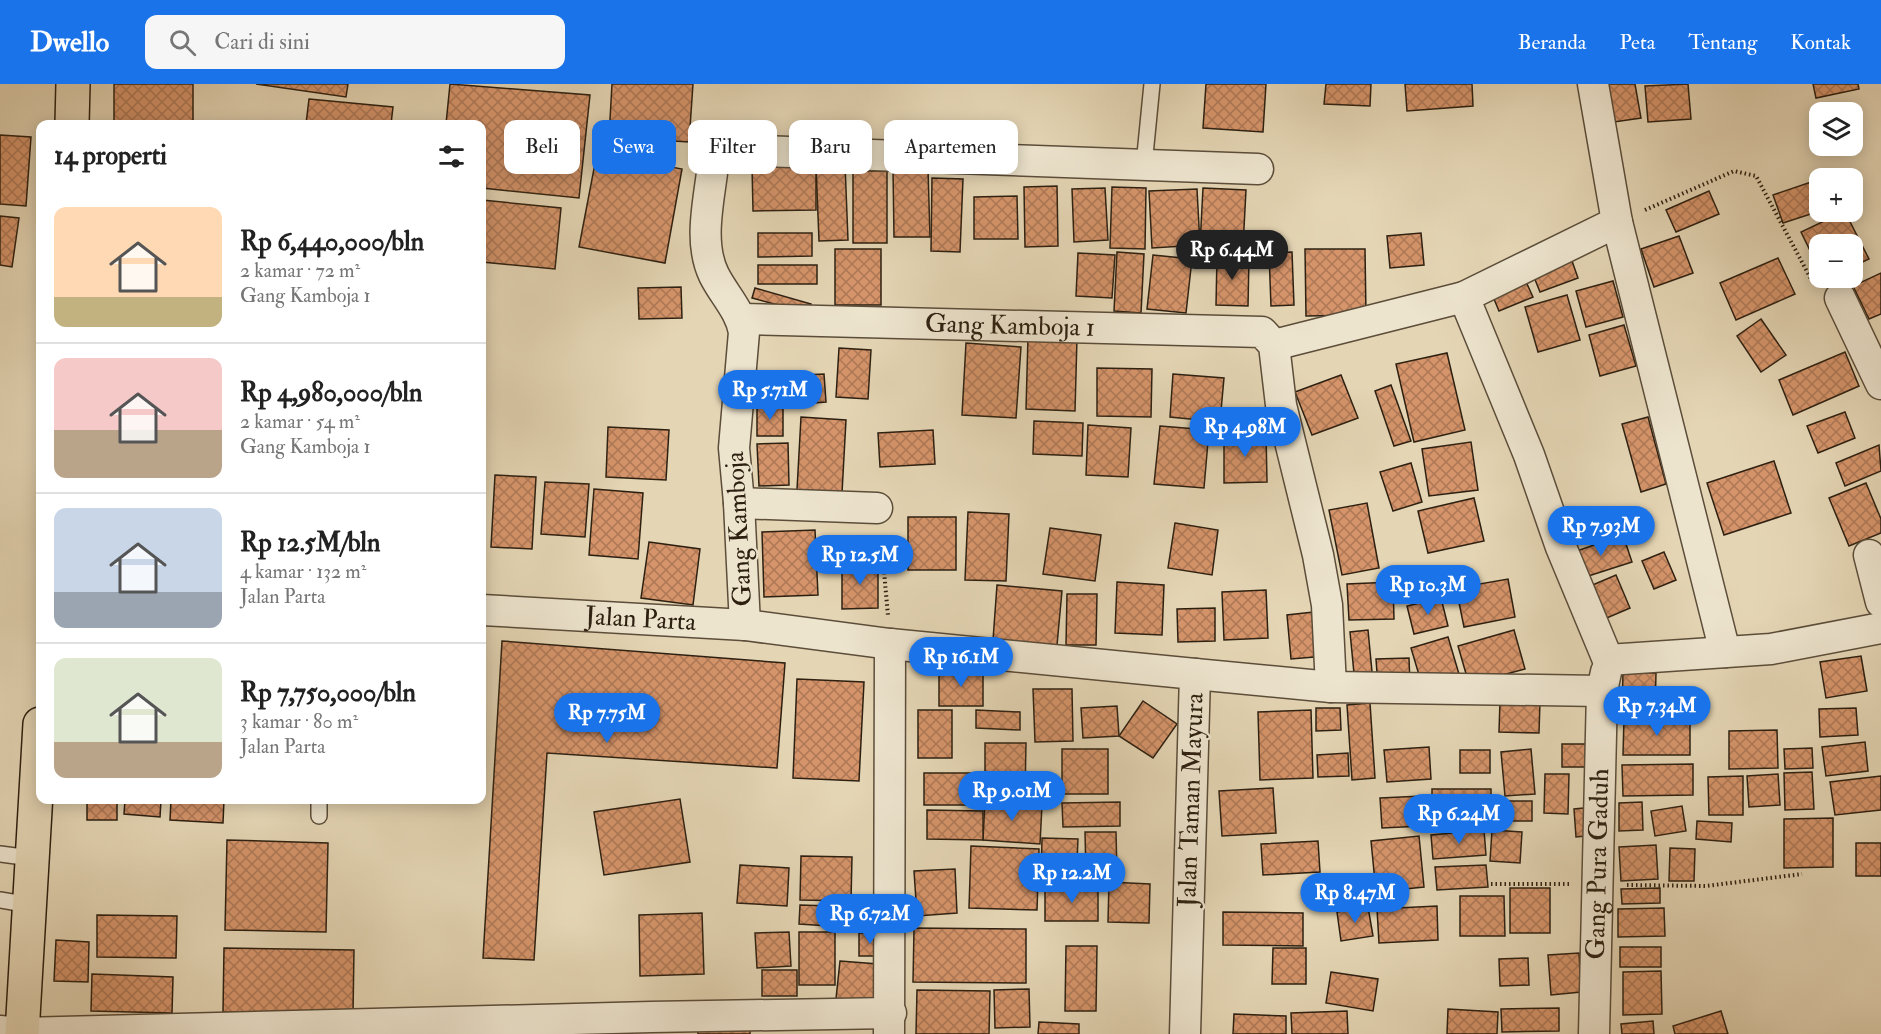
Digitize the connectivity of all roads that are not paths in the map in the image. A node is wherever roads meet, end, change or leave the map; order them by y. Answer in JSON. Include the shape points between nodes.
{"nodes":[{"id":1,"x":73,"y":84,"type":"edge"},
{"id":2,"x":1152,"y":84,"type":"edge"},
{"id":3,"x":1593,"y":84,"type":"edge"},
{"id":4,"x":72,"y":120,"type":"edge"},
{"id":5,"x":1144,"y":165,"type":"junction"},
{"id":6,"x":1258,"y":169,"type":"dead end"},
{"id":7,"x":1617,"y":222,"type":"junction"},
{"id":8,"x":1464,"y":297,"type":"junction"},
{"id":9,"x":1840,"y":298,"type":"road end"},
{"id":10,"x":742,"y":319,"type":"junction"},
{"id":11,"x":1274,"y":345,"type":"junction"},
{"id":12,"x":1881,"y":384,"type":"edge"},
{"id":13,"x":739,"y":502,"type":"junction"},
{"id":14,"x":877,"y":508,"type":"road end"},
{"id":15,"x":1869,"y":555,"type":"dead end"},
{"id":16,"x":1881,"y":602,"type":"edge"},
{"id":17,"x":486,"y":610,"type":"edge"},
{"id":18,"x":745,"y":625,"type":"junction"},
{"id":19,"x":1881,"y":627,"type":"edge"},
{"id":20,"x":899,"y":644,"type":"junction"},
{"id":21,"x":1725,"y":652,"type":"junction"},
{"id":22,"x":1608,"y":660,"type":"junction"},
{"id":23,"x":1195,"y":674,"type":"junction"},
{"id":24,"x":1331,"y":687,"type":"junction"},
{"id":25,"x":1602,"y":691,"type":"junction"},
{"id":26,"x":36,"y":745,"type":"edge"},
{"id":27,"x":319,"y":804,"type":"edge"},
{"id":28,"x":319,"y":816,"type":"dead end"},
{"id":29,"x":15,"y":856,"type":"edge"},
{"id":30,"x":15,"y":903,"type":"edge"},
{"id":31,"x":890,"y":1024,"type":"edge"},
{"id":32,"x":651,"y":1025,"type":"edge"},
{"id":33,"x":0,"y":1032,"type":"edge"},
{"id":34,"x":22,"y":1034,"type":"edge"},
{"id":35,"x":1185,"y":1034,"type":"edge"},
{"id":36,"x":1594,"y":1034,"type":"edge"}],
"edges":[{"from":1,"to":4,"type":"main road"},
{"from":2,"to":5,"type":"lane"},
{"from":3,"to":7,"type":"street"},
{"from":5,"to":6,"type":"street"},
{"from":5,"to":10,"type":"street","name":"Gang Kamboja","via":[[735,150],[717,157],[713,165],[706,254],[715,277]]},
{"from":7,"to":8,"type":"street"},
{"from":7,"to":21,"type":"street"},
{"from":8,"to":11,"type":"street"},
{"from":8,"to":22,"type":"street"},
{"from":9,"to":12,"type":"street"},
{"from":10,"to":11,"type":"street","name":"Gang Kamboja 1","via":[[1252,330],[1262,332]]},
{"from":10,"to":13,"type":"street","name":"Gang Kamboja","via":[[744,348],[736,397],[734,448]]},
{"from":11,"to":24,"type":"street","via":[[1281,405],[1327,605]]},
{"from":13,"to":14,"type":"street"},
{"from":13,"to":18,"type":"street","name":"Gang Kamboja"},
{"from":15,"to":16,"type":"street"},
{"from":17,"to":18,"type":"street","name":"Jalan Parta"},
{"from":18,"to":20,"type":"street","name":"Jalan Parta"},
{"from":19,"to":21,"type":"street","via":[[1808,643]]},
{"from":20,"to":23,"type":"street","name":"Jalan Taman Mayura"},
{"from":20,"to":31,"type":"street"},
{"from":21,"to":22,"type":"street"},
{"from":22,"to":25,"type":"street","name":"Gang Pura Gaduh"},
{"from":23,"to":24,"type":"street"},
{"from":23,"to":35,"type":"street","name":"Jalan Taman Mayura"},
{"from":24,"to":25,"type":"street"},
{"from":25,"to":36,"type":"street","name":"Gang Pura Gaduh"},
{"from":26,"to":29,"type":"main road"},
{"from":27,"to":28,"type":"lane"},
{"from":29,"to":30,"type":"main road"},
{"from":30,"to":34,"type":"main road"},
{"from":31,"to":32,"type":"street"},
{"from":32,"to":34,"type":"street"},
{"from":33,"to":34,"type":"street"}]}
